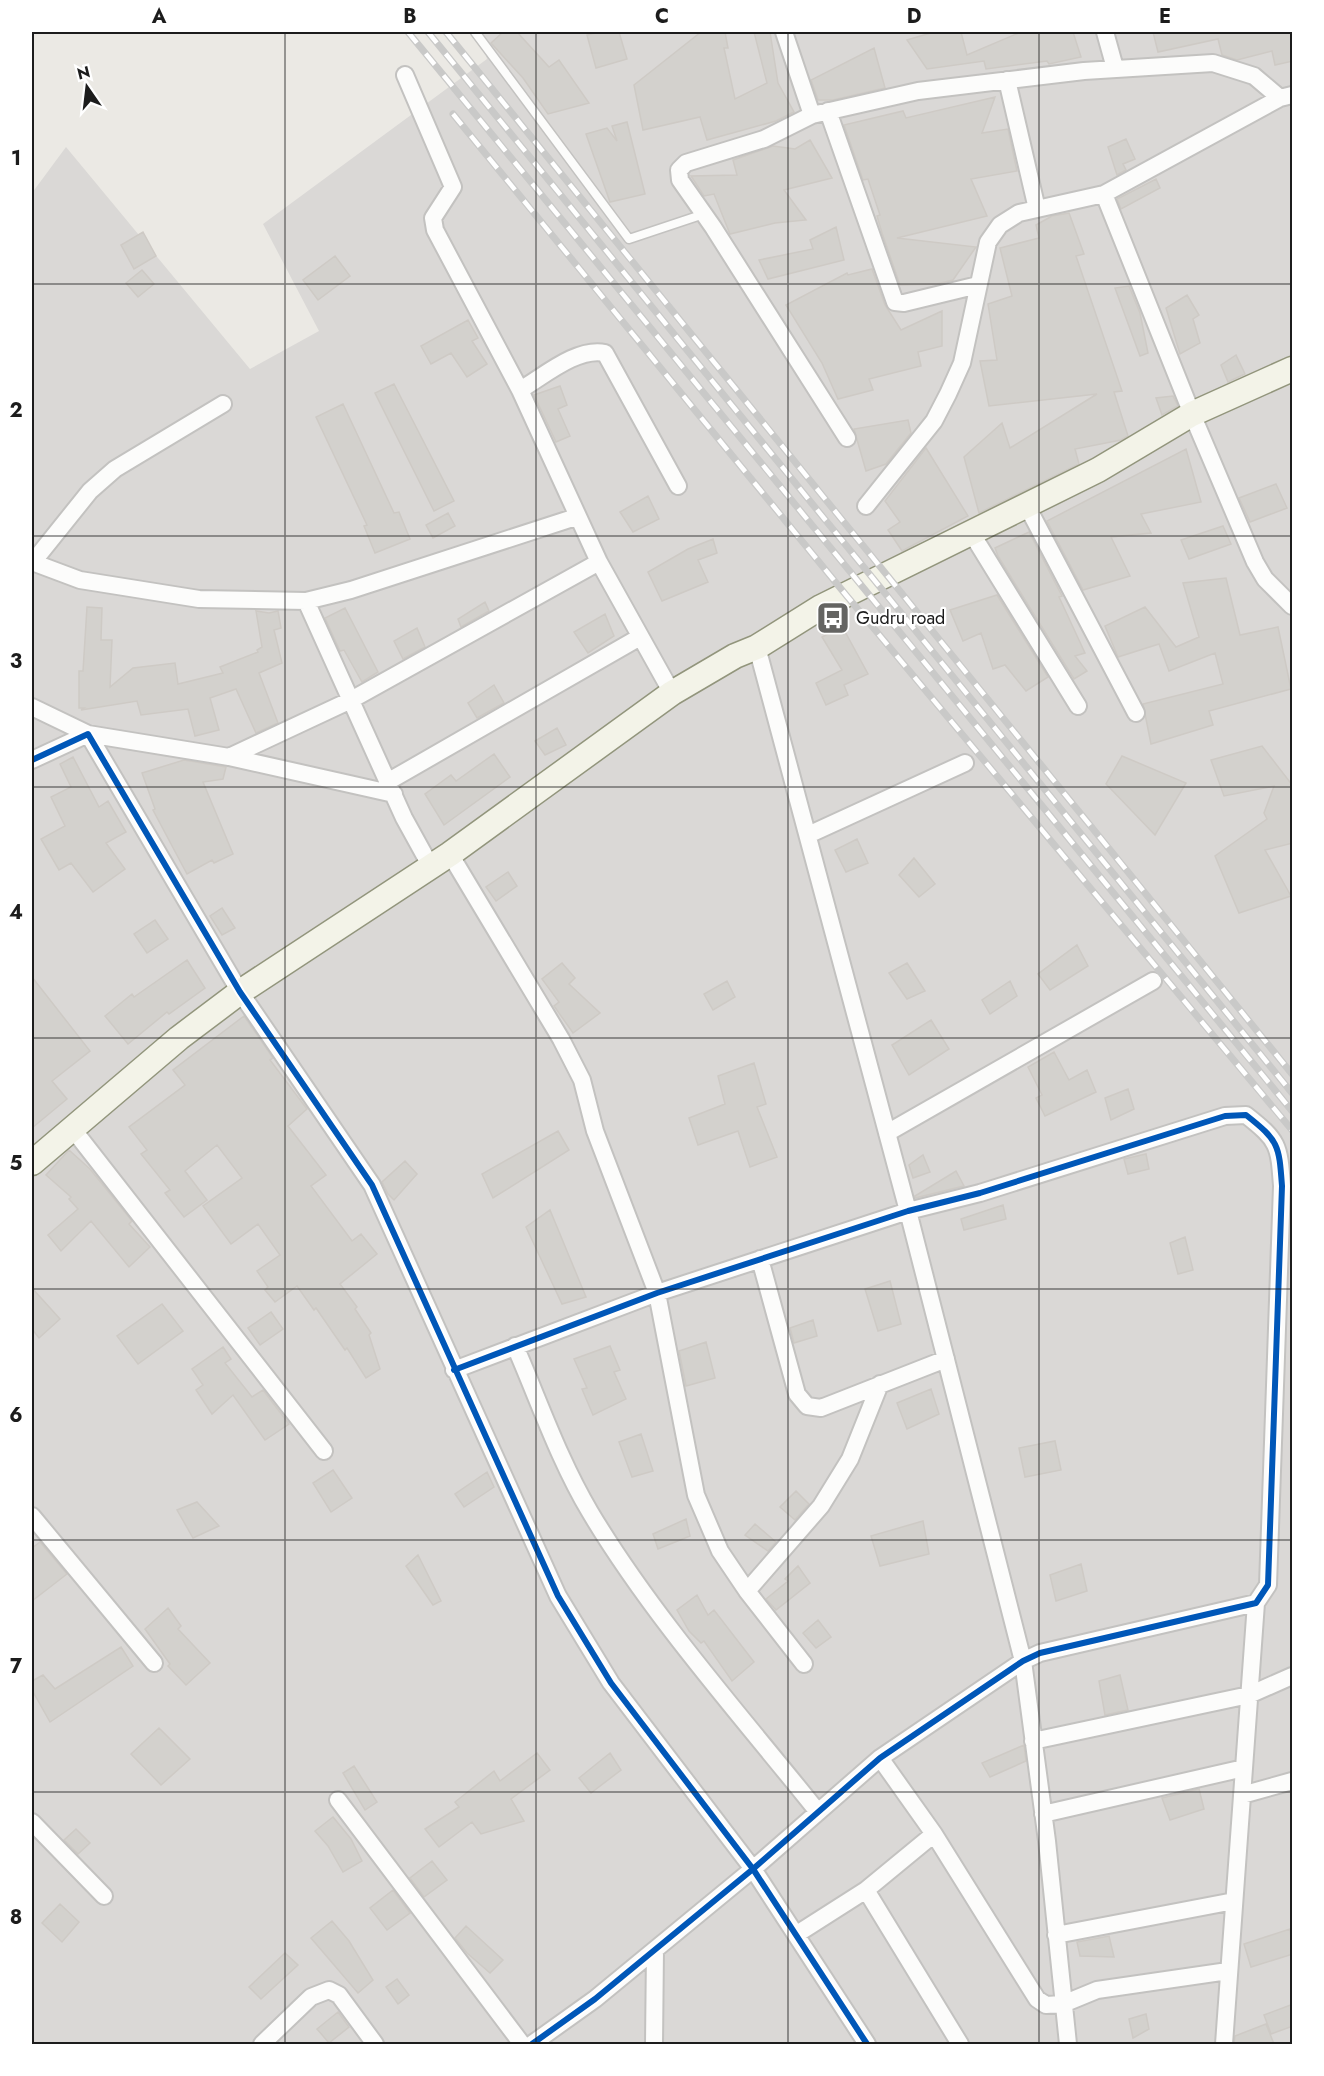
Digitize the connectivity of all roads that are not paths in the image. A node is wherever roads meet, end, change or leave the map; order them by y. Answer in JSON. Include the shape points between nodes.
{"nodes":[{"id":1,"x":475,"y":32,"type":"edge"},
{"id":2,"x":784,"y":32,"type":"edge"},
{"id":3,"x":1105,"y":32,"type":"edge"},
{"id":4,"x":1115,"y":68,"type":"junction"},
{"id":5,"x":405,"y":75,"type":"dead end"},
{"id":6,"x":1007,"y":80,"type":"junction"},
{"id":7,"x":1286,"y":97,"type":"edge"},
{"id":8,"x":820,"y":113,"type":"junction"},
{"id":9,"x":1104,"y":194,"type":"junction"},
{"id":10,"x":1037,"y":209,"type":"junction"},
{"id":11,"x":704,"y":214,"type":"junction"},
{"id":12,"x":978,"y":285,"type":"junction"},
{"id":13,"x":1293,"y":369,"type":"edge"},
{"id":14,"x":520,"y":390,"type":"junction"},
{"id":15,"x":223,"y":404,"type":"dead end"},
{"id":16,"x":1192,"y":414,"type":"junction"},
{"id":17,"x":847,"y":438,"type":"dead end"},
{"id":18,"x":678,"y":486,"type":"dead end"},
{"id":19,"x":866,"y":506,"type":"dead end"},
{"id":20,"x":1027,"y":506,"type":"junction"},
{"id":21,"x":576,"y":517,"type":"junction"},
{"id":22,"x":972,"y":534,"type":"junction"},
{"id":23,"x":32,"y":562,"type":"edge"},
{"id":24,"x":599,"y":562,"type":"junction"},
{"id":25,"x":306,"y":601,"type":"junction"},
{"id":26,"x":1293,"y":606,"type":"edge"},
{"id":27,"x":640,"y":637,"type":"junction"},
{"id":28,"x":757,"y":646,"type":"junction"},
{"id":29,"x":672,"y":693,"type":"junction"},
{"id":30,"x":351,"y":700,"type":"junction"},
{"id":31,"x":1078,"y":706,"type":"dead end"},
{"id":32,"x":32,"y":707,"type":"edge"},
{"id":33,"x":1136,"y":713,"type":"dead end"},
{"id":34,"x":88,"y":734,"type":"junction"},
{"id":35,"x":229,"y":757,"type":"junction"},
{"id":36,"x":32,"y":760,"type":"edge"},
{"id":37,"x":965,"y":763,"type":"dead end"},
{"id":38,"x":391,"y":788,"type":"junction"},
{"id":39,"x":808,"y":835,"type":"junction"},
{"id":40,"x":440,"y":861,"type":"junction"},
{"id":41,"x":1153,"y":981,"type":"dead end"},
{"id":42,"x":240,"y":992,"type":"junction"},
{"id":43,"x":72,"y":1128,"type":"junction"},
{"id":44,"x":887,"y":1133,"type":"junction"},
{"id":45,"x":32,"y":1163,"type":"edge"},
{"id":46,"x":908,"y":1211,"type":"junction"},
{"id":47,"x":760,"y":1259,"type":"junction"},
{"id":48,"x":657,"y":1293,"type":"junction"},
{"id":49,"x":516,"y":1346,"type":"junction"},
{"id":50,"x":946,"y":1359,"type":"junction"},
{"id":51,"x":454,"y":1370,"type":"junction"},
{"id":52,"x":880,"y":1384,"type":"junction"},
{"id":53,"x":324,"y":1451,"type":"dead end"},
{"id":54,"x":32,"y":1516,"type":"edge"},
{"id":55,"x":747,"y":1591,"type":"junction"},
{"id":56,"x":1256,"y":1603,"type":"junction"},
{"id":57,"x":1023,"y":1661,"type":"junction"},
{"id":58,"x":154,"y":1663,"type":"dead end"},
{"id":59,"x":804,"y":1664,"type":"dead end"},
{"id":60,"x":1293,"y":1676,"type":"edge"},
{"id":61,"x":1249,"y":1695,"type":"junction"},
{"id":62,"x":1034,"y":1741,"type":"junction"},
{"id":63,"x":880,"y":1758,"type":"junction"},
{"id":64,"x":1244,"y":1768,"type":"junction"},
{"id":65,"x":1293,"y":1781,"type":"edge"},
{"id":66,"x":1242,"y":1795,"type":"junction"},
{"id":67,"x":339,"y":1800,"type":"dead end"},
{"id":68,"x":818,"y":1812,"type":"junction"},
{"id":69,"x":1043,"y":1814,"type":"junction"},
{"id":70,"x":32,"y":1822,"type":"edge"},
{"id":71,"x":934,"y":1834,"type":"junction"},
{"id":72,"x":753,"y":1869,"type":"junction"},
{"id":73,"x":866,"y":1890,"type":"junction"},
{"id":74,"x":104,"y":1896,"type":"dead end"},
{"id":75,"x":1234,"y":1901,"type":"junction"},
{"id":76,"x":797,"y":1935,"type":"junction"},
{"id":77,"x":1056,"y":1935,"type":"junction"},
{"id":78,"x":655,"y":1950,"type":"junction"},
{"id":79,"x":1228,"y":1971,"type":"junction"},
{"id":80,"x":1063,"y":2004,"type":"junction"},
{"id":81,"x":262,"y":2044,"type":"edge"},
{"id":82,"x":375,"y":2044,"type":"edge"},
{"id":83,"x":522,"y":2044,"type":"edge"},
{"id":84,"x":532,"y":2044,"type":"edge"},
{"id":85,"x":654,"y":2044,"type":"edge"},
{"id":86,"x":867,"y":2044,"type":"edge"},
{"id":87,"x":960,"y":2044,"type":"edge"},
{"id":88,"x":1068,"y":2044,"type":"edge"},
{"id":89,"x":1224,"y":2044,"type":"edge"}],
"edges":[{"from":1,"to":11,"type":"lane","via":[[629,239]]},
{"from":2,"to":8,"type":"street"},
{"from":3,"to":4,"type":"street"},
{"from":4,"to":6,"type":"street"},
{"from":4,"to":7,"type":"street","via":[[1213,63],[1254,76]]},
{"from":5,"to":14,"type":"street","via":[[453,187],[433,218],[435,230]]},
{"from":6,"to":8,"type":"street","via":[[918,91]]},
{"from":6,"to":10,"type":"street"},
{"from":7,"to":9,"type":"street"},
{"from":8,"to":11,"type":"street","via":[[764,140],[686,163],[679,170],[680,180]]},
{"from":8,"to":12,"type":"street","via":[[895,302]]},
{"from":9,"to":10,"type":"street"},
{"from":9,"to":16,"type":"street"},
{"from":10,"to":12,"type":"street","via":[[1019,213],[1000,225],[988,242]]},
{"from":11,"to":17,"type":"street"},
{"from":12,"to":19,"type":"street","via":[[962,363],[948,394],[934,421]]},
{"from":13,"to":16,"type":"street"},
{"from":14,"to":18,"type":"street","via":[[581,354],[605,353]]},
{"from":14,"to":21,"type":"street"},
{"from":15,"to":23,"type":"street","via":[[116,469],[90,491]]},
{"from":16,"to":20,"type":"street","via":[[1098,470]]},
{"from":16,"to":26,"type":"street","via":[[1255,562],[1265,579]]},
{"from":20,"to":22,"type":"street"},
{"from":20,"to":33,"type":"street"},
{"from":21,"to":24,"type":"street"},
{"from":21,"to":25,"type":"street"},
{"from":22,"to":28,"type":"street","via":[[821,607]]},
{"from":22,"to":31,"type":"street"},
{"from":23,"to":25,"type":"street","via":[[80,580],[199,598]]},
{"from":24,"to":27,"type":"street"},
{"from":24,"to":30,"type":"street"},
{"from":25,"to":30,"type":"street"},
{"from":27,"to":29,"type":"street"},
{"from":27,"to":38,"type":"street"},
{"from":28,"to":29,"type":"street"},
{"from":28,"to":39,"type":"street"},
{"from":29,"to":40,"type":"street"},
{"from":30,"to":35,"type":"street"},
{"from":30,"to":38,"type":"street"},
{"from":32,"to":34,"type":"street"},
{"from":34,"to":35,"type":"street"},
{"from":34,"to":36,"type":"street"},
{"from":34,"to":42,"type":"street"},
{"from":35,"to":38,"type":"street"},
{"from":37,"to":39,"type":"street"},
{"from":38,"to":40,"type":"street"},
{"from":39,"to":44,"type":"street"},
{"from":40,"to":42,"type":"street"},
{"from":40,"to":48,"type":"street","via":[[561,1039],[582,1080],[595,1131]]},
{"from":41,"to":44,"type":"street"},
{"from":42,"to":43,"type":"street"},
{"from":42,"to":51,"type":"street","via":[[372,1185]]},
{"from":43,"to":45,"type":"street"},
{"from":43,"to":53,"type":"street"},
{"from":44,"to":46,"type":"street"},
{"from":46,"to":47,"type":"street"},
{"from":46,"to":50,"type":"street"},
{"from":46,"to":56,"type":"street","via":[[980,1193],[1225,1116],[1246,1115],[1269,1133],[1280,1151],[1282,1186],[1268,1585]]},
{"from":47,"to":48,"type":"street"},
{"from":47,"to":52,"type":"street","via":[[797,1394],[807,1406],[821,1408]]},
{"from":48,"to":49,"type":"street"},
{"from":48,"to":55,"type":"street","via":[[696,1495],[720,1551]]},
{"from":49,"to":51,"type":"street"},
{"from":49,"to":68,"type":"street","via":[[569,1470],[621,1560]]},
{"from":50,"to":52,"type":"street"},
{"from":50,"to":57,"type":"street"},
{"from":51,"to":72,"type":"street","via":[[558,1596],[611,1683]]},
{"from":52,"to":55,"type":"street","via":[[850,1459],[821,1506]]},
{"from":54,"to":58,"type":"street"},
{"from":55,"to":59,"type":"street"},
{"from":56,"to":57,"type":"street","via":[[1040,1653]]},
{"from":56,"to":61,"type":"street"},
{"from":57,"to":62,"type":"street"},
{"from":57,"to":63,"type":"street"},
{"from":60,"to":61,"type":"street"},
{"from":61,"to":62,"type":"street"},
{"from":61,"to":64,"type":"street"},
{"from":62,"to":69,"type":"street"},
{"from":63,"to":68,"type":"street"},
{"from":63,"to":71,"type":"street"},
{"from":64,"to":66,"type":"street"},
{"from":64,"to":69,"type":"street"},
{"from":65,"to":66,"type":"street"},
{"from":66,"to":75,"type":"street"},
{"from":67,"to":83,"type":"street"},
{"from":68,"to":72,"type":"street"},
{"from":69,"to":77,"type":"street"},
{"from":70,"to":74,"type":"street"},
{"from":71,"to":73,"type":"street"},
{"from":71,"to":80,"type":"street","via":[[1037,1999],[1046,2004]]},
{"from":72,"to":76,"type":"street"},
{"from":72,"to":78,"type":"street"},
{"from":73,"to":76,"type":"street"},
{"from":73,"to":87,"type":"street"},
{"from":75,"to":77,"type":"street"},
{"from":75,"to":79,"type":"street"},
{"from":76,"to":86,"type":"street"},
{"from":77,"to":80,"type":"street"},
{"from":78,"to":84,"type":"street"},
{"from":78,"to":85,"type":"street"},
{"from":79,"to":80,"type":"street","via":[[1098,1990]]},
{"from":79,"to":89,"type":"street"},
{"from":80,"to":88,"type":"street"},
{"from":81,"to":82,"type":"street","via":[[311,1997],[330,1990],[339,1995]]}]}
